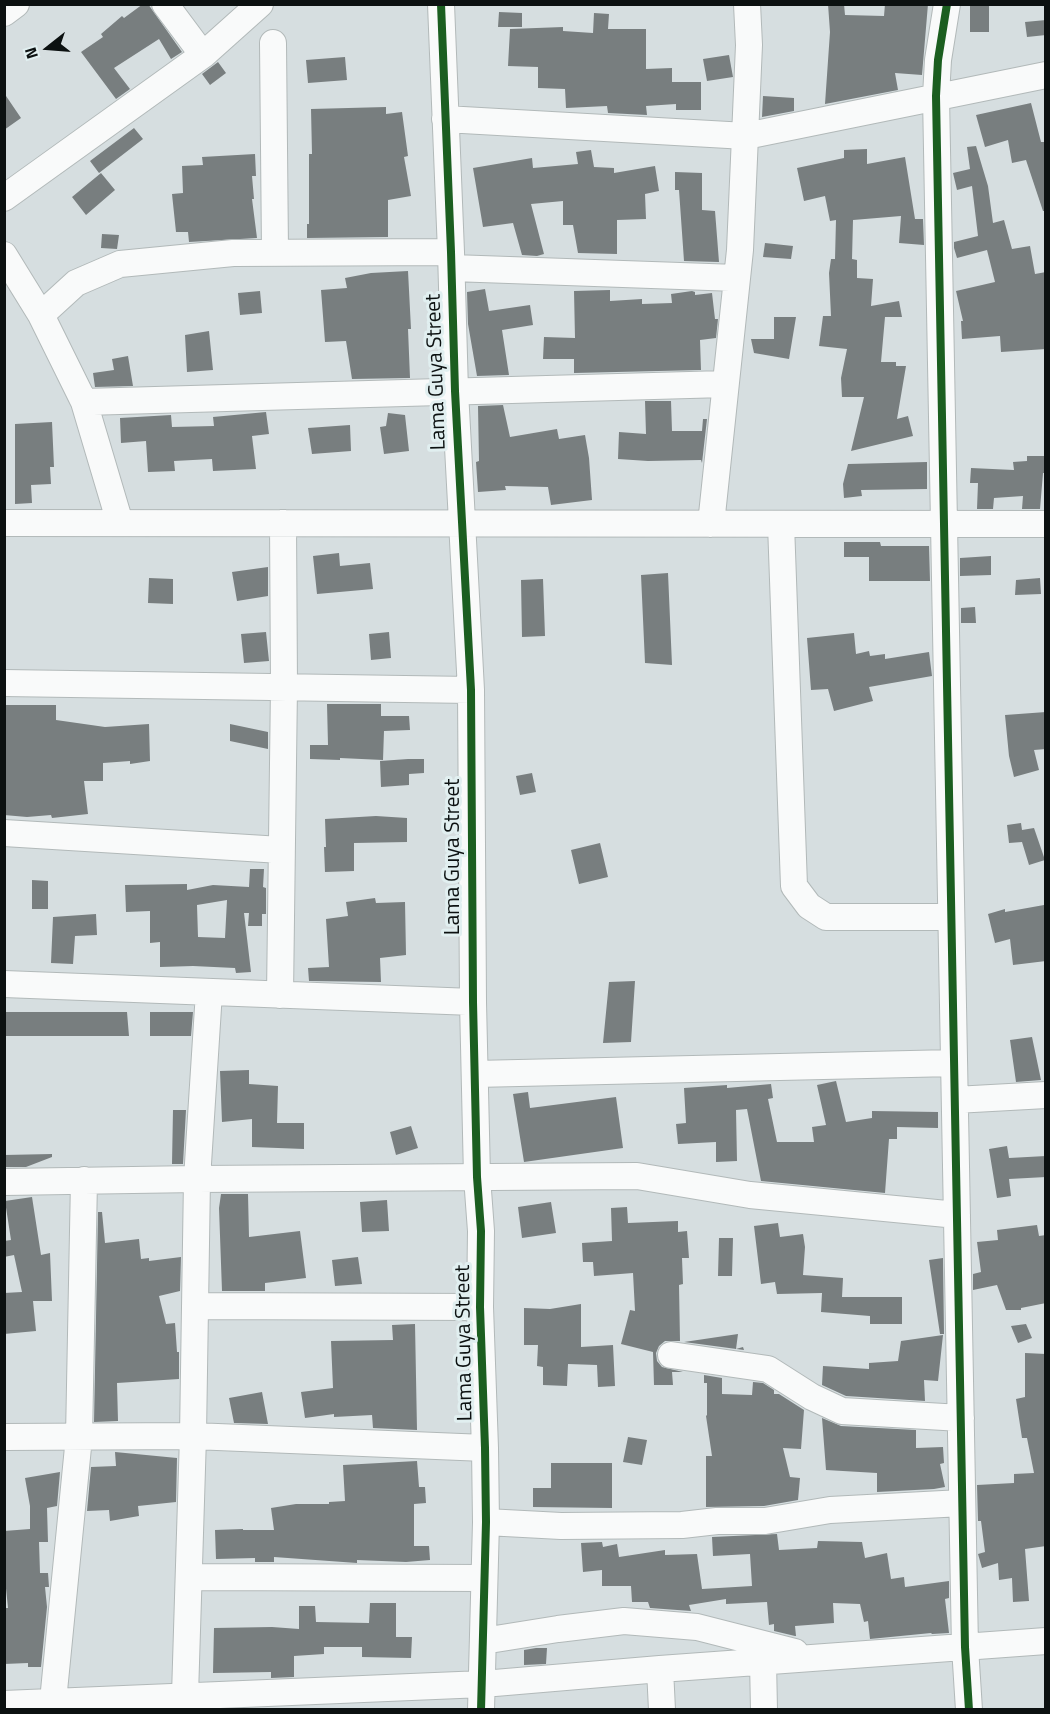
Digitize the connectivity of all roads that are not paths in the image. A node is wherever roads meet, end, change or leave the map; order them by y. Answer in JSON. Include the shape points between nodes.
{"nodes":[{"id":1,"x":16,"y":4,"type":"edge"},
{"id":2,"x":165,"y":4,"type":"edge"},
{"id":3,"x":260,"y":4,"type":"edge"},
{"id":4,"x":441,"y":4,"type":"edge"},
{"id":5,"x":747,"y":4,"type":"edge"},
{"id":6,"x":947,"y":4,"type":"edge"},
{"id":7,"x":4,"y":13,"type":"edge"},
{"id":8,"x":273,"y":43,"type":"dead end"},
{"id":9,"x":202,"y":55,"type":"junction"},
{"id":10,"x":1046,"y":75,"type":"edge"},
{"id":11,"x":936,"y":96,"type":"junction"},
{"id":12,"x":445,"y":119,"type":"junction"},
{"id":13,"x":746,"y":136,"type":"junction"},
{"id":14,"x":4,"y":198,"type":"edge"},
{"id":15,"x":275,"y":251,"type":"junction"},
{"id":16,"x":4,"y":255,"type":"edge"},
{"id":17,"x":452,"y":260,"type":"junction"},
{"id":18,"x":737,"y":278,"type":"junction"},
{"id":19,"x":36,"y":306,"type":"junction"},
{"id":20,"x":725,"y":384,"type":"junction"},
{"id":21,"x":455,"y":391,"type":"junction"},
{"id":22,"x":84,"y":402,"type":"junction"},
{"id":23,"x":4,"y":523,"type":"edge"},
{"id":24,"x":120,"y":523,"type":"junction"},
{"id":25,"x":283,"y":523,"type":"junction"},
{"id":26,"x":462,"y":524,"type":"junction"},
{"id":27,"x":711,"y":524,"type":"junction"},
{"id":28,"x":781,"y":524,"type":"junction"},
{"id":29,"x":944,"y":524,"type":"junction"},
{"id":30,"x":1046,"y":524,"type":"edge"},
{"id":31,"x":4,"y":683,"type":"edge"},
{"id":32,"x":284,"y":686,"type":"junction"},
{"id":33,"x":471,"y":690,"type":"junction"},
{"id":34,"x":4,"y":833,"type":"edge"},
{"id":35,"x":281,"y":850,"type":"junction"},
{"id":36,"x":951,"y":917,"type":"junction"},
{"id":37,"x":4,"y":984,"type":"edge"},
{"id":38,"x":209,"y":992,"type":"junction"},
{"id":39,"x":280,"y":995,"type":"junction"},
{"id":40,"x":473,"y":1002,"type":"junction"},
{"id":41,"x":954,"y":1063,"type":"junction"},
{"id":42,"x":475,"y":1074,"type":"junction"},
{"id":43,"x":1046,"y":1095,"type":"edge"},
{"id":44,"x":955,"y":1100,"type":"junction"},
{"id":45,"x":477,"y":1177,"type":"junction"},
{"id":46,"x":197,"y":1179,"type":"junction"},
{"id":47,"x":84,"y":1180,"type":"junction"},
{"id":48,"x":4,"y":1182,"type":"edge"},
{"id":49,"x":957,"y":1215,"type":"junction"},
{"id":50,"x":195,"y":1306,"type":"junction"},
{"id":51,"x":480,"y":1307,"type":"junction"},
{"id":52,"x":671,"y":1355,"type":"dead end"},
{"id":53,"x":961,"y":1418,"type":"junction"},
{"id":54,"x":194,"y":1436,"type":"junction"},
{"id":55,"x":4,"y":1437,"type":"edge"},
{"id":56,"x":79,"y":1437,"type":"junction"},
{"id":57,"x":485,"y":1448,"type":"junction"},
{"id":58,"x":962,"y":1503,"type":"junction"},
{"id":59,"x":486,"y":1522,"type":"junction"},
{"id":60,"x":189,"y":1577,"type":"junction"},
{"id":61,"x":484,"y":1578,"type":"junction"},
{"id":62,"x":483,"y":1641,"type":"junction"},
{"id":63,"x":1046,"y":1641,"type":"edge"},
{"id":64,"x":965,"y":1647,"type":"junction"},
{"id":65,"x":816,"y":1657,"type":"junction"},
{"id":66,"x":763,"y":1661,"type":"junction"},
{"id":67,"x":660,"y":1668,"type":"junction"},
{"id":68,"x":483,"y":1684,"type":"junction"},
{"id":69,"x":185,"y":1695,"type":"junction"},
{"id":70,"x":53,"y":1701,"type":"junction"},
{"id":71,"x":248,"y":1701,"type":"edge"},
{"id":72,"x":13,"y":1705,"type":"edge"},
{"id":73,"x":481,"y":1710,"type":"edge"},
{"id":74,"x":662,"y":1710,"type":"edge"},
{"id":75,"x":764,"y":1710,"type":"edge"},
{"id":76,"x":969,"y":1710,"type":"edge"}],
"edges":[{"from":1,"to":7,"type":"street"},
{"from":2,"to":9,"type":"street"},
{"from":3,"to":9,"type":"street"},
{"from":4,"to":12,"type":"street","name":"Lama Guya Street"},
{"from":5,"to":13,"type":"street"},
{"from":6,"to":11,"type":"street"},
{"from":8,"to":15,"type":"street"},
{"from":9,"to":14,"type":"street"},
{"from":10,"to":11,"type":"street"},
{"from":11,"to":13,"type":"street"},
{"from":11,"to":29,"type":"street"},
{"from":12,"to":13,"type":"street"},
{"from":12,"to":17,"type":"street","name":"Lama Guya Street"},
{"from":13,"to":18,"type":"street"},
{"from":15,"to":17,"type":"street"},
{"from":15,"to":19,"type":"street","via":[[120,264]]},
{"from":16,"to":19,"type":"street"},
{"from":17,"to":18,"type":"street"},
{"from":17,"to":21,"type":"street","name":"Lama Guya Street"},
{"from":18,"to":20,"type":"street"},
{"from":19,"to":22,"type":"street"},
{"from":20,"to":21,"type":"street"},
{"from":20,"to":27,"type":"street"},
{"from":21,"to":22,"type":"street"},
{"from":21,"to":26,"type":"street","name":"Lama Guya Street"},
{"from":22,"to":24,"type":"street"},
{"from":23,"to":24,"type":"street"},
{"from":24,"to":25,"type":"street"},
{"from":25,"to":26,"type":"street"},
{"from":25,"to":32,"type":"street"},
{"from":26,"to":27,"type":"street"},
{"from":26,"to":33,"type":"street","name":"Lama Guya Street"},
{"from":27,"to":28,"type":"street"},
{"from":28,"to":29,"type":"street"},
{"from":28,"to":36,"type":"street","via":[[794,886],[809,906],[826,917]]},
{"from":29,"to":30,"type":"street"},
{"from":29,"to":36,"type":"street"},
{"from":31,"to":32,"type":"street"},
{"from":32,"to":33,"type":"street"},
{"from":32,"to":35,"type":"street"},
{"from":33,"to":40,"type":"street","name":"Lama Guya Street"},
{"from":34,"to":35,"type":"street"},
{"from":35,"to":39,"type":"street"},
{"from":36,"to":41,"type":"street"},
{"from":37,"to":38,"type":"street"},
{"from":38,"to":39,"type":"street"},
{"from":38,"to":46,"type":"street"},
{"from":39,"to":40,"type":"street"},
{"from":40,"to":42,"type":"street","name":"Lama Guya Street"},
{"from":41,"to":42,"type":"street"},
{"from":41,"to":44,"type":"street"},
{"from":42,"to":45,"type":"street","name":"Lama Guya Street"},
{"from":43,"to":44,"type":"street"},
{"from":44,"to":49,"type":"street"},
{"from":45,"to":46,"type":"street"},
{"from":45,"to":49,"type":"street","via":[[637,1176],[750,1195]]},
{"from":45,"to":51,"type":"street","name":"Lama Guya Street"},
{"from":46,"to":47,"type":"street"},
{"from":46,"to":50,"type":"street"},
{"from":47,"to":48,"type":"street"},
{"from":47,"to":56,"type":"street"},
{"from":49,"to":53,"type":"street"},
{"from":50,"to":51,"type":"street"},
{"from":50,"to":54,"type":"street"},
{"from":51,"to":57,"type":"street","name":"Lama Guya Street"},
{"from":52,"to":53,"type":"street","via":[[768,1369],[843,1411]]},
{"from":53,"to":58,"type":"street"},
{"from":54,"to":56,"type":"street"},
{"from":54,"to":57,"type":"street"},
{"from":54,"to":60,"type":"street"},
{"from":55,"to":56,"type":"street"},
{"from":56,"to":70,"type":"street"},
{"from":57,"to":59,"type":"street","name":"Lama Guya Street"},
{"from":58,"to":59,"type":"street","via":[[830,1510],[765,1521],[682,1526]]},
{"from":58,"to":64,"type":"street"},
{"from":59,"to":61,"type":"street","name":"Lama Guya Street"},
{"from":60,"to":61,"type":"street"},
{"from":60,"to":69,"type":"street"},
{"from":61,"to":62,"type":"street","name":"Lama Guya Street"},
{"from":62,"to":65,"type":"street","via":[[624,1621],[697,1627]]},
{"from":62,"to":68,"type":"street","name":"Lama Guya Street"},
{"from":63,"to":64,"type":"street"},
{"from":64,"to":65,"type":"street"},
{"from":64,"to":76,"type":"street"},
{"from":65,"to":66,"type":"street"},
{"from":66,"to":67,"type":"street"},
{"from":66,"to":75,"type":"street"},
{"from":67,"to":68,"type":"street"},
{"from":67,"to":74,"type":"street"},
{"from":68,"to":71,"type":"street"},
{"from":68,"to":73,"type":"street","name":"Lama Guya Street"},
{"from":69,"to":70,"type":"street"},
{"from":69,"to":71,"type":"street"},
{"from":70,"to":72,"type":"street"}]}
